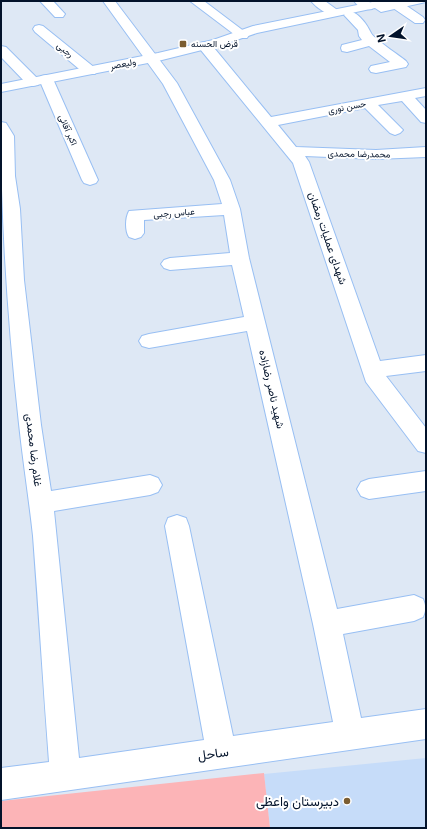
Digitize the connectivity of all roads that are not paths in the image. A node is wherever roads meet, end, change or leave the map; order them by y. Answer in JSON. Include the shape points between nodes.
{"nodes":[{"id":1,"x":46,"y":1,"type":"edge"},
{"id":2,"x":109,"y":1,"type":"edge"},
{"id":3,"x":196,"y":1,"type":"edge"},
{"id":4,"x":317,"y":1,"type":"edge"},
{"id":5,"x":421,"y":1,"type":"edge"},
{"id":6,"x":396,"y":3,"type":"edge"},
{"id":7,"x":364,"y":4,"type":"edge"},
{"id":8,"x":334,"y":12,"type":"junction"},
{"id":9,"x":59,"y":14,"type":"dead end"},
{"id":10,"x":350,"y":15,"type":"junction"},
{"id":11,"x":419,"y":20,"type":"dead end"},
{"id":12,"x":39,"y":29,"type":"dead end"},
{"id":13,"x":243,"y":34,"type":"junction"},
{"id":14,"x":372,"y":41,"type":"junction"},
{"id":15,"x":205,"y":46,"type":"junction"},
{"id":16,"x":347,"y":48,"type":"dead end"},
{"id":17,"x":1,"y":50,"type":"edge"},
{"id":18,"x":154,"y":58,"type":"junction"},
{"id":19,"x":376,"y":69,"type":"dead end"},
{"id":20,"x":90,"y":71,"type":"junction"},
{"id":21,"x":39,"y":81,"type":"junction"},
{"id":22,"x":1,"y":88,"type":"edge"},
{"id":23,"x":426,"y":92,"type":"edge"},
{"id":24,"x":405,"y":96,"type":"junction"},
{"id":25,"x":368,"y":103,"type":"junction"},
{"id":26,"x":426,"y":119,"type":"edge"},
{"id":27,"x":268,"y":122,"type":"junction"},
{"id":28,"x":1,"y":126,"type":"edge"},
{"id":29,"x":394,"y":130,"type":"dead end"},
{"id":30,"x":292,"y":151,"type":"junction"},
{"id":31,"x":426,"y":152,"type":"edge"},
{"id":32,"x":90,"y":180,"type":"dead end"},
{"id":33,"x":232,"y":208,"type":"junction"},
{"id":34,"x":135,"y":233,"type":"dead end"},
{"id":35,"x":240,"y":258,"type":"junction"},
{"id":36,"x":170,"y":264,"type":"dead end"},
{"id":37,"x":256,"y":322,"type":"junction"},
{"id":38,"x":149,"y":341,"type":"dead end"},
{"id":39,"x":426,"y":363,"type":"edge"},
{"id":40,"x":373,"y":370,"type":"junction"},
{"id":41,"x":426,"y":444,"type":"edge"},
{"id":42,"x":426,"y":481,"type":"edge"},
{"id":43,"x":150,"y":485,"type":"dead end"},
{"id":44,"x":369,"y":489,"type":"dead end"},
{"id":45,"x":41,"y":503,"type":"junction"},
{"id":46,"x":177,"y":526,"type":"dead end"},
{"id":47,"x":414,"y":608,"type":"dead end"},
{"id":48,"x":327,"y":624,"type":"junction"},
{"id":49,"x":426,"y":724,"type":"edge"},
{"id":50,"x":350,"y":734,"type":"junction"},
{"id":51,"x":221,"y":752,"type":"junction"},
{"id":52,"x":65,"y":776,"type":"junction"},
{"id":53,"x":1,"y":784,"type":"edge"}],
"edges":[{"from":1,"to":9,"type":"street"},
{"from":2,"to":18,"type":"street","name":"شهید ناصر رضازاده"},
{"from":3,"to":13,"type":"street"},
{"from":4,"to":8,"type":"street"},
{"from":5,"to":6,"type":"street","name":"ولیعصر"},
{"from":6,"to":7,"type":"street","name":"ولیعصر"},
{"from":6,"to":10,"type":"street","name":"ولیعصر"},
{"from":6,"to":11,"type":"street"},
{"from":7,"to":8,"type":"street","name":"ولیعصر"},
{"from":8,"to":13,"type":"street","name":"ولیعصر"},
{"from":10,"to":13,"type":"street","name":"ولیعصر","via":[[257,35]]},
{"from":10,"to":14,"type":"street","via":[[364,29],[365,36]]},
{"from":12,"to":20,"type":"street","name":"رجبی"},
{"from":13,"to":15,"type":"street","name":"ولیعصر"},
{"from":14,"to":16,"type":"street"},
{"from":14,"to":19,"type":"street","via":[[402,64]]},
{"from":15,"to":18,"type":"street","name":"ولیعصر"},
{"from":15,"to":27,"type":"street","name":"شهدای عملیات رمضان"},
{"from":17,"to":21,"type":"street"},
{"from":18,"to":20,"type":"street","name":"ولیعصر"},
{"from":18,"to":33,"type":"street","name":"شهید ناصر رضازاده","via":[[222,180]]},
{"from":20,"to":21,"type":"street","name":"ولیعصر"},
{"from":21,"to":22,"type":"street","name":"ولیعصر"},
{"from":21,"to":32,"type":"street","name":"اکبر آقائی"},
{"from":23,"to":24,"type":"street","name":"حسن نوری"},
{"from":24,"to":25,"type":"street","name":"حسن نوری"},
{"from":24,"to":26,"type":"street"},
{"from":25,"to":27,"type":"street","name":"حسن نوری"},
{"from":25,"to":29,"type":"street"},
{"from":27,"to":30,"type":"street","name":"شهدای عملیات رمضان"},
{"from":28,"to":45,"type":"street","name":"غلام رضا محمدی","via":[[6,136],[15,280]]},
{"from":30,"to":31,"type":"street","name":"محمدرضا محمدی","via":[[348,155]]},
{"from":30,"to":40,"type":"street","name":"شهدای عملیات رمضان","via":[[302,162]]},
{"from":33,"to":34,"type":"street","name":"عباس رجبی","via":[[135,215]]},
{"from":33,"to":35,"type":"street","name":"شهید ناصر رضازاده"},
{"from":35,"to":36,"type":"street"},
{"from":35,"to":37,"type":"street","name":"شهید ناصر رضازاده"},
{"from":37,"to":38,"type":"street"},
{"from":37,"to":48,"type":"street","name":"شهید ناصر رضازاده"},
{"from":39,"to":40,"type":"street"},
{"from":40,"to":41,"type":"street","name":"شهدای عملیات رمضان","via":[[377,382]]},
{"from":42,"to":44,"type":"street"},
{"from":43,"to":45,"type":"street"},
{"from":45,"to":52,"type":"street","name":"غلام رضا محمدی"},
{"from":46,"to":51,"type":"street"},
{"from":47,"to":48,"type":"street"},
{"from":48,"to":50,"type":"street","name":"شهید ناصر رضازاده"},
{"from":49,"to":50,"type":"street","name":"ساحل"},
{"from":50,"to":51,"type":"street","name":"ساحل"},
{"from":51,"to":52,"type":"street","name":"ساحل"},
{"from":52,"to":53,"type":"street","name":"ساحل"}]}
